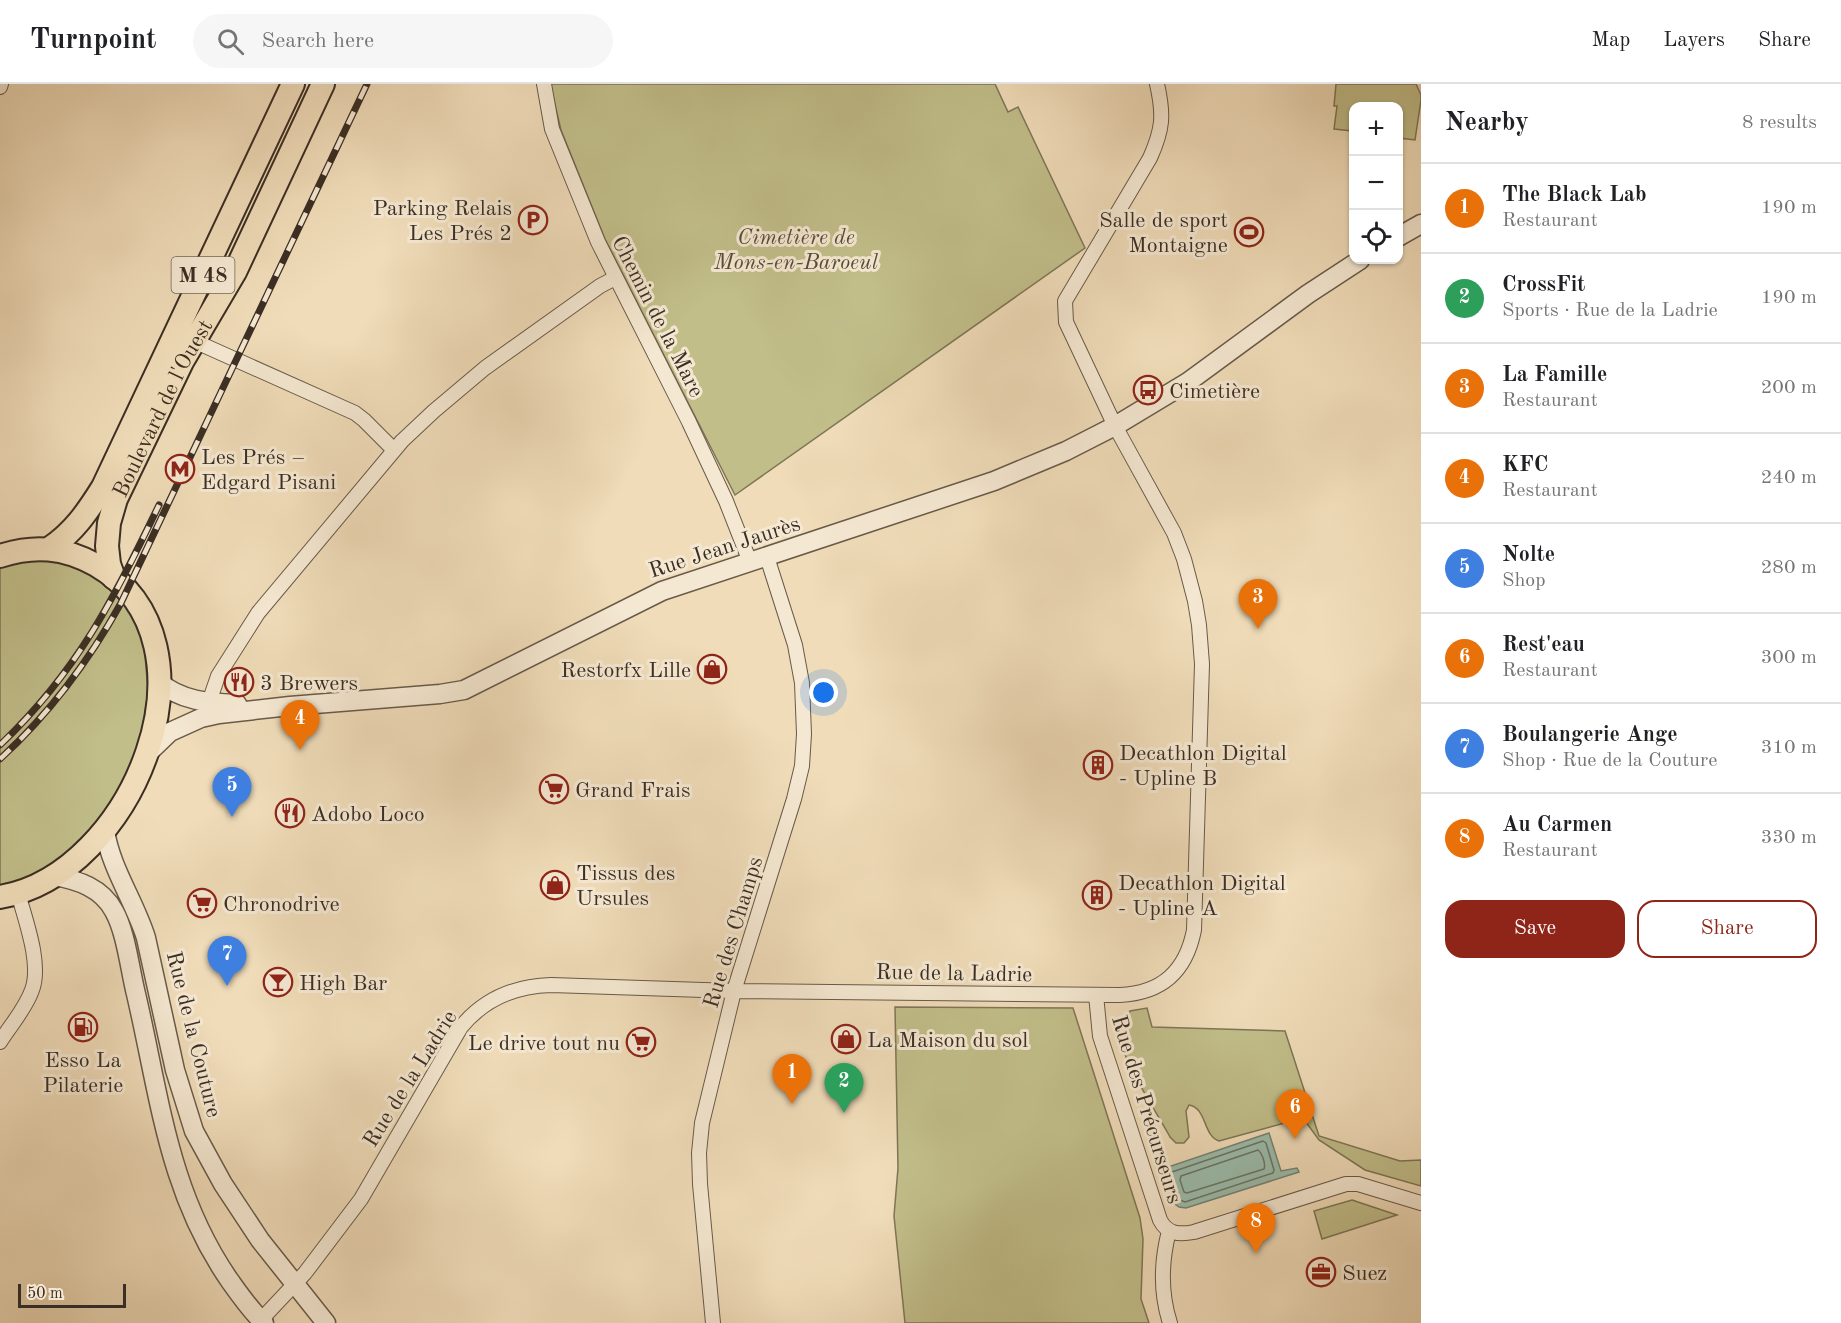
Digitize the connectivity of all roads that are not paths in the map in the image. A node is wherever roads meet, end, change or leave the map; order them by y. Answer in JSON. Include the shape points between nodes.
{"nodes":[{"id":1,"x":293,"y":84,"type":"edge"},
{"id":2,"x":323,"y":84,"type":"edge"},
{"id":3,"x":544,"y":84,"type":"edge"},
{"id":4,"x":1157,"y":84,"type":"edge"},
{"id":5,"x":1421,"y":224,"type":"edge"},
{"id":6,"x":1403,"y":234,"type":"edge"},
{"id":7,"x":1354,"y":264,"type":"edge"},
{"id":8,"x":615,"y":278,"type":"junction"},
{"id":9,"x":194,"y":341,"type":"junction"},
{"id":10,"x":1115,"y":426,"type":"junction"},
{"id":11,"x":394,"y":450,"type":"junction"},
{"id":12,"x":50,"y":549,"type":"junction"},
{"id":13,"x":0,"y":556,"type":"edge"},
{"id":14,"x":758,"y":560,"type":"junction"},
{"id":15,"x":114,"y":578,"type":"junction"},
{"id":16,"x":158,"y":681,"type":"junction"},
{"id":17,"x":209,"y":702,"type":"junction"},
{"id":18,"x":290,"y":706,"type":"junction"},
{"id":19,"x":195,"y":720,"type":"junction"},
{"id":20,"x":146,"y":755,"type":"junction"},
{"id":21,"x":105,"y":831,"type":"junction"},
{"id":22,"x":54,"y":876,"type":"junction"},
{"id":23,"x":9,"y":895,"type":"edge"},
{"id":24,"x":734,"y":991,"type":"junction"},
{"id":25,"x":1096,"y":995,"type":"junction"},
{"id":26,"x":0,"y":1042,"type":"edge"},
{"id":27,"x":1421,"y":1203,"type":"edge"},
{"id":28,"x":1170,"y":1231,"type":"junction"},
{"id":29,"x":300,"y":1279,"type":"junction"},
{"id":30,"x":261,"y":1322,"type":"edge"},
{"id":31,"x":326,"y":1323,"type":"edge"},
{"id":32,"x":713,"y":1323,"type":"edge"},
{"id":33,"x":1170,"y":1323,"type":"edge"}],
"edges":[{"from":1,"to":12,"type":"main road","name":"Boulevard de l'Ouest","number":"M 48","via":[[103,487],[80,522]]},
{"from":2,"to":9,"type":"main road","name":"Boulevard de l'Ouest","number":"M 48","via":[[229,284]]},
{"from":3,"to":8,"type":"street","name":"Chemin de la Mare","via":[[552,129]]},
{"from":4,"to":10,"type":"street","name":"Rue de la Ladrie","via":[[1163,114],[1158,140],[1065,301],[1066,322]]},
{"from":5,"to":6,"type":"street"},
{"from":7,"to":10,"type":"street","name":"Rue Jean Jaurès","via":[[1204,371]]},
{"from":8,"to":11,"type":"street","via":[[485,368]]},
{"from":8,"to":14,"type":"street","name":"Chemin de la Mare"},
{"from":9,"to":11,"type":"street","via":[[355,413]]},
{"from":9,"to":15,"type":"main road","name":"Boulevard de l'Ouest","number":"M 48","via":[[114,506],[107,546]]},
{"from":10,"to":14,"type":"street","name":"Rue Jean Jaurès","via":[[1006,476]]},
{"from":10,"to":25,"type":"street","name":"Rue de la Ladrie","via":[[1174,533],[1198,619],[1202,664],[1194,918],[1186,955],[1160,985],[1135,994]]},
{"from":11,"to":17,"type":"street","via":[[258,613],[218,676]]},
{"from":12,"to":13,"type":"main road","via":[[21,550]]},
{"from":12,"to":15,"type":"main road","via":[[80,557]]},
{"from":14,"to":18,"type":"street","name":"Rue Jean Jaurès","via":[[651,595],[464,690]]},
{"from":14,"to":24,"type":"street","name":"Rue des Champs","via":[[795,645],[802,683],[804,734],[794,799]]},
{"from":15,"to":16,"type":"main road","via":[[136,601],[149,624]]},
{"from":16,"to":17,"type":"street","name":"Rue Jean Jaurès","via":[[174,693]]},
{"from":16,"to":20,"type":"main road"},
{"from":17,"to":18,"type":"street","name":"Rue Jean Jaurès"},
{"from":17,"to":19,"type":"street"},
{"from":18,"to":19,"type":"street","name":"Rue Jean Jaurès"},
{"from":19,"to":20,"type":"street","name":"Rue Jean Jaurès","via":[[170,732]]},
{"from":20,"to":21,"type":"main road","via":[[125,802]]},
{"from":21,"to":22,"type":"main road","via":[[79,858]]},
{"from":21,"to":29,"type":"street","name":"Rue de la Couture","via":[[109,850],[141,921],[175,1070],[194,1131],[260,1240]]},
{"from":22,"to":23,"type":"main road"},
{"from":22,"to":30,"type":"street","via":[[92,888],[115,911],[181,1189],[222,1270]]},
{"from":23,"to":26,"type":"street","via":[[32,947],[34,980],[31,993]]},
{"from":24,"to":25,"type":"street","name":"Rue de la Ladrie"},
{"from":24,"to":29,"type":"street","name":"Rue de la Ladrie","via":[[539,985],[508,993],[480,1008],[453,1040],[361,1198]]},
{"from":24,"to":32,"type":"street","name":"Rue des Champs","via":[[707,1095],[699,1146]]},
{"from":25,"to":28,"type":"street","name":"Rue des Précurseurs","via":[[1100,1036],[1160,1220]]},
{"from":27,"to":28,"type":"street","name":"Rue des Précurseurs","via":[[1346,1184],[1194,1232]]},
{"from":28,"to":33,"type":"street","name":"Rue des Précurseurs","via":[[1162,1266]]},
{"from":29,"to":30,"type":"street","name":"Rue de la Ladrie"},
{"from":29,"to":31,"type":"street","name":"Rue de la Couture"}]}
